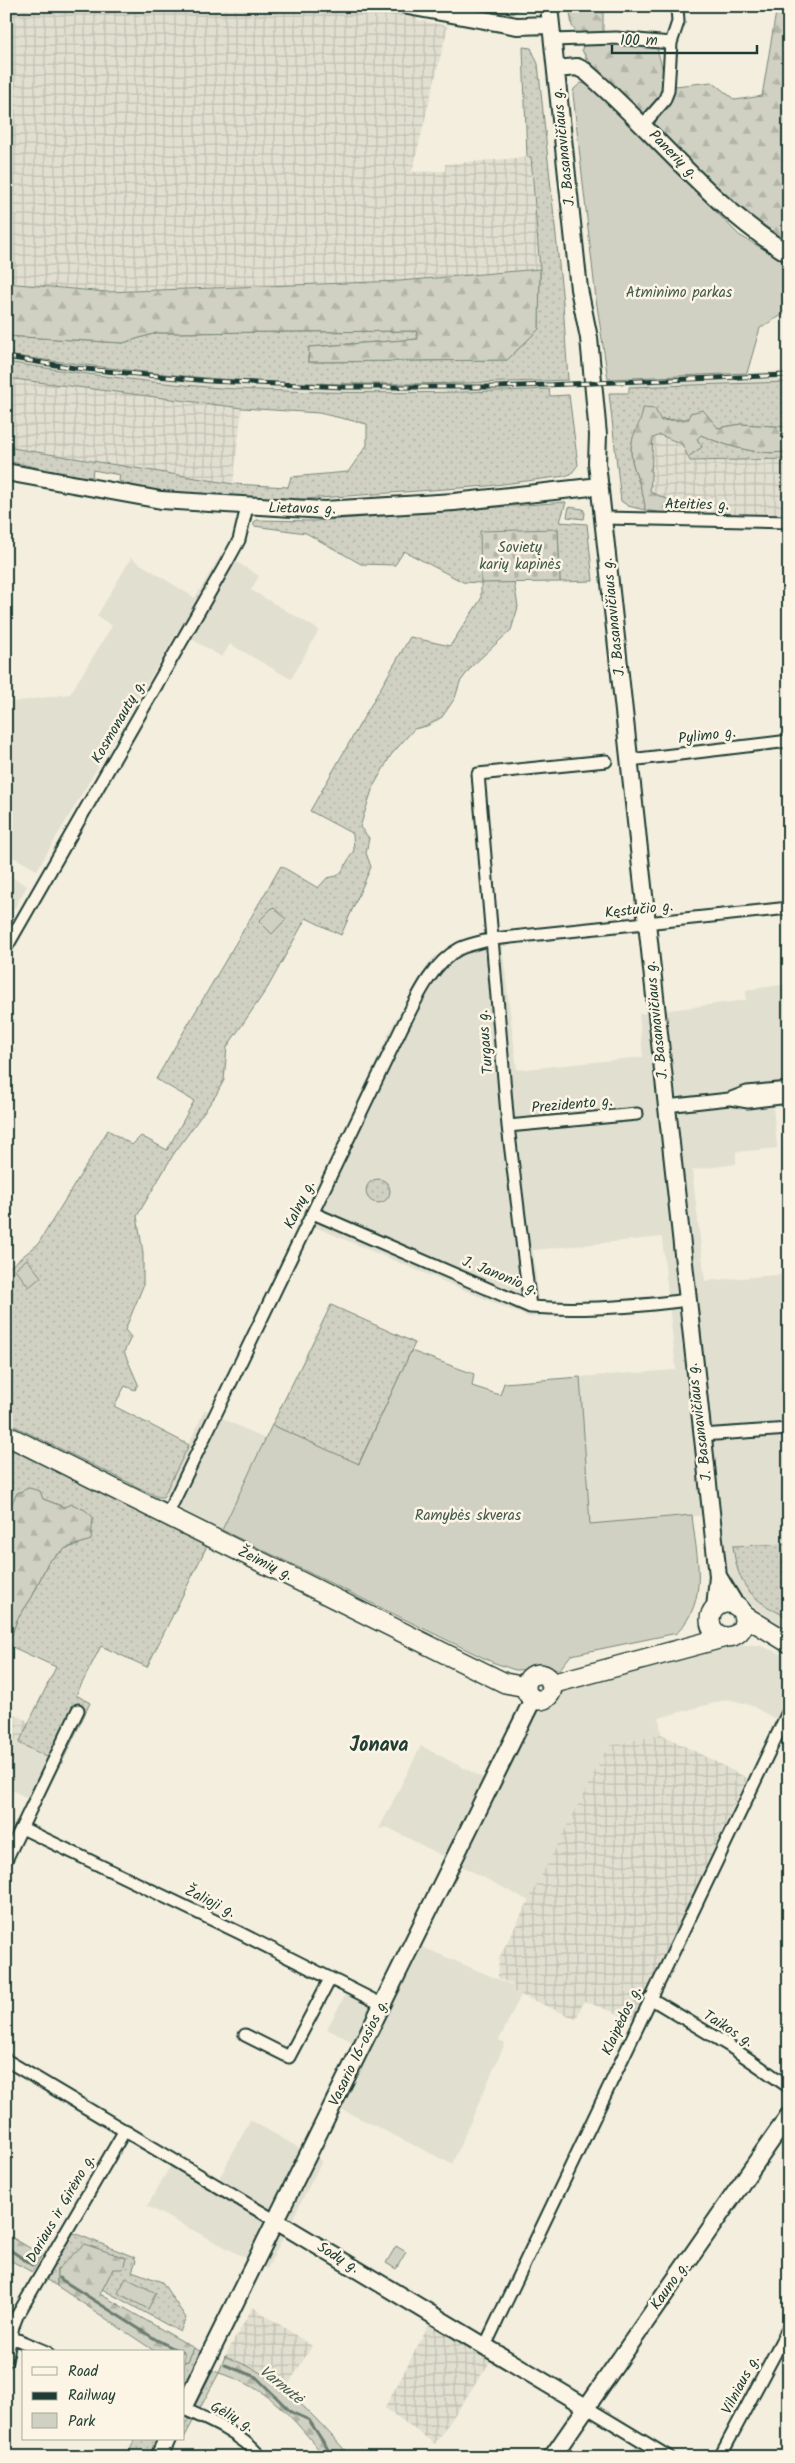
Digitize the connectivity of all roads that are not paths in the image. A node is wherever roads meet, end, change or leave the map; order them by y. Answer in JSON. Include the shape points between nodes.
{"nodes":[{"id":1,"x":408,"y":6,"type":"edge"},
{"id":2,"x":549,"y":6,"type":"edge"},
{"id":3,"x":677,"y":6,"type":"edge"},
{"id":4,"x":552,"y":33,"type":"junction"},
{"id":5,"x":670,"y":43,"type":"junction"},
{"id":6,"x":556,"y":69,"type":"junction"},
{"id":7,"x":643,"y":125,"type":"junction"},
{"id":8,"x":789,"y":254,"type":"edge"},
{"id":9,"x":6,"y":472,"type":"edge"},
{"id":10,"x":600,"y":486,"type":"junction"},
{"id":11,"x":247,"y":507,"type":"junction"},
{"id":12,"x":604,"y":518,"type":"junction"},
{"id":13,"x":789,"y":522,"type":"edge"},
{"id":14,"x":789,"y":741,"type":"edge"},
{"id":15,"x":630,"y":760,"type":"junction"},
{"id":16,"x":606,"y":761,"type":"dead end"},
{"id":17,"x":789,"y":908,"type":"edge"},
{"id":18,"x":647,"y":924,"type":"junction"},
{"id":19,"x":493,"y":939,"type":"junction"},
{"id":20,"x":6,"y":948,"type":"edge"},
{"id":21,"x":789,"y":1088,"type":"edge"},
{"id":22,"x":789,"y":1097,"type":"edge"},
{"id":23,"x":729,"y":1098,"type":"junction"},
{"id":24,"x":666,"y":1106,"type":"junction"},
{"id":25,"x":637,"y":1114,"type":"dead end"},
{"id":26,"x":508,"y":1126,"type":"junction"},
{"id":27,"x":313,"y":1213,"type":"junction"},
{"id":28,"x":687,"y":1300,"type":"junction"},
{"id":29,"x":530,"y":1307,"type":"junction"},
{"id":30,"x":789,"y":1429,"type":"edge"},
{"id":31,"x":6,"y":1435,"type":"edge"},
{"id":32,"x":702,"y":1435,"type":"junction"},
{"id":33,"x":167,"y":1515,"type":"junction"},
{"id":34,"x":718,"y":1576,"type":"junction"},
{"id":35,"x":740,"y":1610,"type":"junction"},
{"id":36,"x":713,"y":1614,"type":"junction"},
{"id":37,"x":731,"y":1636,"type":"junction"},
{"id":38,"x":788,"y":1643,"type":"edge"},
{"id":39,"x":680,"y":1650,"type":"junction"},
{"id":40,"x":530,"y":1693,"type":"junction"},
{"id":41,"x":78,"y":1710,"type":"dead end"},
{"id":42,"x":789,"y":1710,"type":"edge"},
{"id":43,"x":22,"y":1828,"type":"junction"},
{"id":44,"x":6,"y":1860,"type":"edge"},
{"id":45,"x":330,"y":1979,"type":"junction"},
{"id":46,"x":650,"y":1998,"type":"junction"},
{"id":47,"x":383,"y":2005,"type":"junction"},
{"id":48,"x":245,"y":2035,"type":"dead end"},
{"id":49,"x":6,"y":2060,"type":"edge"},
{"id":50,"x":789,"y":2087,"type":"edge"},
{"id":51,"x":789,"y":2115,"type":"edge"},
{"id":52,"x":125,"y":2130,"type":"junction"},
{"id":53,"x":276,"y":2221,"type":"junction"},
{"id":54,"x":789,"y":2327,"type":"edge"},
{"id":55,"x":8,"y":2336,"type":"edge"},
{"id":56,"x":485,"y":2346,"type":"junction"},
{"id":57,"x":42,"y":2350,"type":"edge"},
{"id":58,"x":6,"y":2361,"type":"edge"},
{"id":59,"x":185,"y":2406,"type":"edge"},
{"id":60,"x":586,"y":2406,"type":"junction"},
{"id":61,"x":185,"y":2408,"type":"edge"},
{"id":62,"x":167,"y":2440,"type":"edge"},
{"id":63,"x":159,"y":2457,"type":"edge"},
{"id":64,"x":261,"y":2457,"type":"edge"},
{"id":65,"x":552,"y":2457,"type":"edge"},
{"id":66,"x":668,"y":2457,"type":"edge"},
{"id":67,"x":720,"y":2457,"type":"edge"}],
"edges":[{"from":1,"to":4,"type":"main road"},
{"from":2,"to":4,"type":"main road","name":"J. Basanavičiaus g."},
{"from":3,"to":5,"type":"street","via":[[678,22]]},
{"from":4,"to":5,"type":"street"},
{"from":4,"to":6,"type":"main road","name":"J. Basanavičiaus g."},
{"from":5,"to":7,"type":"street","via":[[668,91],[664,101]]},
{"from":6,"to":7,"type":"main road","name":"Panerių g.","via":[[577,67],[585,71]]},
{"from":6,"to":10,"type":"main road","name":"J. Basanavičiaus g.","via":[[579,289],[589,338]]},
{"from":7,"to":8,"type":"main road","name":"Panerių g.","via":[[723,205]]},
{"from":9,"to":11,"type":"main road","name":"Lietavos g.","via":[[161,500]]},
{"from":10,"to":11,"type":"main road","name":"Lietavos g.","via":[[454,502],[340,510]]},
{"from":10,"to":12,"type":"main road","name":"J. Basanavičiaus g."},
{"from":11,"to":20,"type":"street","name":"Kosmonautų g.","via":[[243,528],[231,555]]},
{"from":12,"to":13,"type":"street","name":"Ateities g."},
{"from":12,"to":15,"type":"main road","name":"J. Basanavičiaus g."},
{"from":14,"to":15,"type":"street","name":"Pylimo g."},
{"from":15,"to":18,"type":"main road","name":"J. Basanavičiaus g."},
{"from":16,"to":19,"type":"street","name":"Turgaus g.","via":[[478,774]]},
{"from":17,"to":18,"type":"street","name":"Kęstučio g."},
{"from":18,"to":19,"type":"street","name":"Kęstučio g."},
{"from":18,"to":24,"type":"main road","name":"J. Basanavičiaus g."},
{"from":19,"to":26,"type":"street","name":"Turgaus g."},
{"from":19,"to":27,"type":"street","name":"Kalnų g.","via":[[459,949],[424,985]]},
{"from":21,"to":23,"type":"street","via":[[747,1092]]},
{"from":22,"to":23,"type":"street","via":[[748,1102]]},
{"from":23,"to":24,"type":"street"},
{"from":24,"to":28,"type":"main road","name":"J. Basanavičiaus g."},
{"from":25,"to":26,"type":"street","name":"Prezidento g."},
{"from":26,"to":29,"type":"street","name":"Turgaus g."},
{"from":27,"to":29,"type":"street","name":"J. Janonio g."},
{"from":27,"to":33,"type":"street","name":"Kalnų g."},
{"from":28,"to":29,"type":"street","name":"J. Janonio g.","via":[[630,1307]]},
{"from":28,"to":32,"type":"main road","name":"J. Basanavičiaus g."},
{"from":30,"to":32,"type":"street"},
{"from":31,"to":33,"type":"main road","name":"Žeimių g."},
{"from":32,"to":34,"type":"main road","name":"J. Basanavičiaus g."},
{"from":33,"to":40,"type":"main road","name":"Žeimių g."},
{"from":34,"to":35,"type":"main road","name":"J. Basanavičiaus g."},
{"from":34,"to":36,"type":"main road","name":"J. Basanavičiaus g."},
{"from":35,"to":36,"type":"main road","via":[[725,1604]]},
{"from":35,"to":37,"type":"main road","via":[[743,1626]]},
{"from":35,"to":38,"type":"main road"},
{"from":36,"to":37,"type":"main road","via":[[713,1629]]},
{"from":36,"to":39,"type":"main road"},
{"from":37,"to":38,"type":"main road"},
{"from":37,"to":39,"type":"main road"},
{"from":39,"to":40,"type":"main road","via":[[551,1684],[548,1695],[541,1700]]},
{"from":40,"to":47,"type":"main road","name":"Vasario 16-osios g."},
{"from":41,"to":43,"type":"street"},
{"from":42,"to":46,"type":"street","name":"Klaipėdos g."},
{"from":43,"to":44,"type":"street"},
{"from":43,"to":45,"type":"street","name":"Žalioji g."},
{"from":45,"to":47,"type":"street","name":"Žalioji g."},
{"from":45,"to":48,"type":"street","via":[[289,2057]]},
{"from":46,"to":50,"type":"street","name":"Taikos g."},
{"from":46,"to":56,"type":"street","name":"Klaipėdos g."},
{"from":47,"to":53,"type":"main road","name":"Vasario 16-osios g."},
{"from":49,"to":52,"type":"street","name":"Sodų g."},
{"from":51,"to":60,"type":"main road","name":"Kauno g."},
{"from":52,"to":53,"type":"street","name":"Sodų g."},
{"from":52,"to":55,"type":"street","name":"Dariaus ir Girėno g."},
{"from":53,"to":56,"type":"main road","name":"Sodų g."},
{"from":53,"to":59,"type":"main road","name":"Vasario 16-osios g."},
{"from":54,"to":67,"type":"street","name":"Vilniaus g."},
{"from":55,"to":57,"type":"street"},
{"from":55,"to":58,"type":"street","name":"Dariaus ir Girėno g."},
{"from":56,"to":60,"type":"main road","name":"Sodų g."},
{"from":60,"to":65,"type":"main road","name":"Kauno g."},
{"from":60,"to":66,"type":"street","name":"Sodų g."},
{"from":61,"to":64,"type":"street","name":"Gėlių g.","via":[[215,2423],[251,2446]]},
{"from":62,"to":63,"type":"main road"}]}
